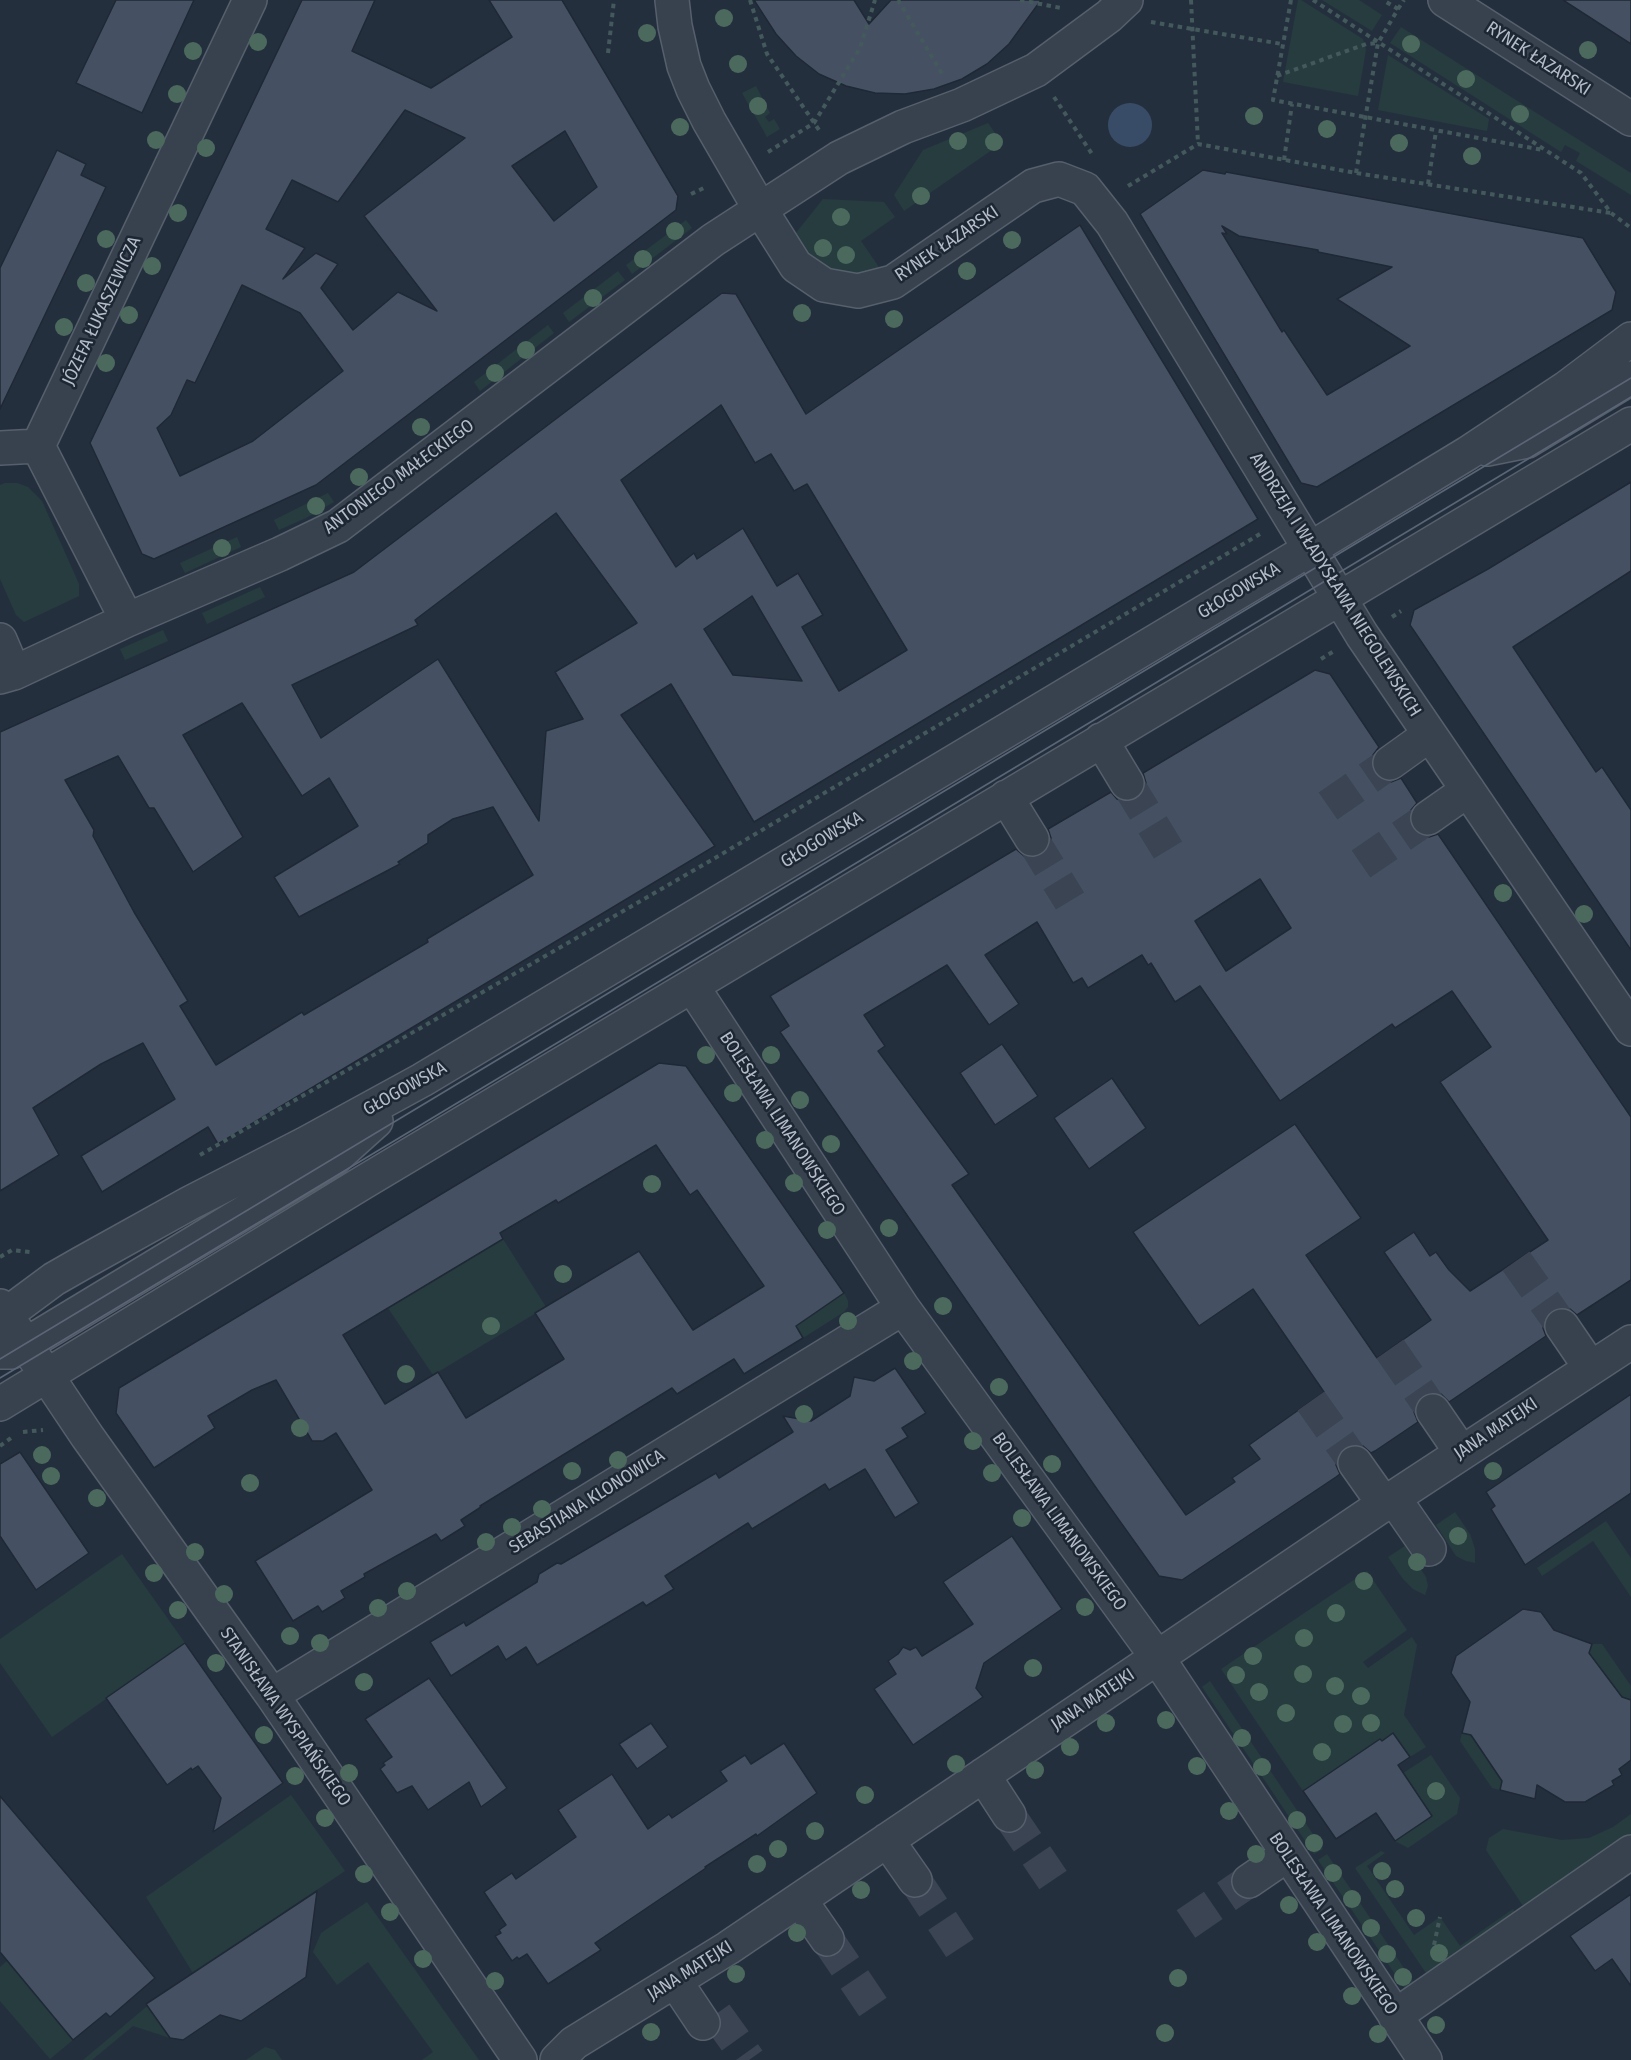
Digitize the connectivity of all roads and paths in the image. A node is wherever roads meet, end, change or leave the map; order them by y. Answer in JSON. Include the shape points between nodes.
{"nodes":[{"id":1,"x":250,"y":0,"type":"edge"},
{"id":2,"x":614,"y":0,"type":"edge"},
{"id":3,"x":672,"y":0,"type":"edge"},
{"id":4,"x":750,"y":0,"type":"edge"},
{"id":5,"x":875,"y":0,"type":"edge"},
{"id":6,"x":898,"y":0,"type":"edge"},
{"id":7,"x":1191,"y":0,"type":"edge"},
{"id":8,"x":1291,"y":0,"type":"edge"},
{"id":9,"x":1312,"y":0,"type":"edge"},
{"id":10,"x":1383,"y":0,"type":"edge"},
{"id":11,"x":1404,"y":0,"type":"edge"},
{"id":12,"x":1445,"y":0,"type":"edge"},
{"id":13,"x":1118,"y":8,"type":"edge"},
{"id":14,"x":1398,"y":9,"type":"junction"},
{"id":15,"x":1193,"y":28,"type":"junction"},
{"id":16,"x":1378,"y":43,"type":"junction"},
{"id":17,"x":1282,"y":44,"type":"junction"},
{"id":18,"x":608,"y":53,"type":"dead end"},
{"id":19,"x":1036,"y":70,"type":"junction"},
{"id":20,"x":1276,"y":76,"type":"junction"},
{"id":21,"x":1292,"y":104,"type":"junction"},
{"id":22,"x":962,"y":105,"type":"junction"},
{"id":23,"x":1365,"y":118,"type":"junction"},
{"id":24,"x":1631,"y":119,"type":"edge"},
{"id":25,"x":814,"y":123,"type":"junction"},
{"id":26,"x":1436,"y":130,"type":"junction"},
{"id":27,"x":1198,"y":144,"type":"junction"},
{"id":28,"x":1546,"y":151,"type":"junction"},
{"id":29,"x":1092,"y":155,"type":"dead end"},
{"id":30,"x":839,"y":158,"type":"junction"},
{"id":31,"x":1284,"y":160,"type":"junction"},
{"id":32,"x":738,"y":171,"type":"junction"},
{"id":33,"x":1356,"y":173,"type":"junction"},
{"id":34,"x":1428,"y":184,"type":"junction"},
{"id":35,"x":1127,"y":187,"type":"dead end"},
{"id":36,"x":691,"y":194,"type":"dead end"},
{"id":37,"x":760,"y":209,"type":"junction"},
{"id":38,"x":1611,"y":213,"type":"junction"},
{"id":39,"x":1112,"y":223,"type":"joint"},
{"id":40,"x":1631,"y":228,"type":"edge"},
{"id":41,"x":1631,"y":339,"type":"edge"},
{"id":42,"x":1631,"y":378,"type":"edge"},
{"id":43,"x":1631,"y":424,"type":"edge"},
{"id":44,"x":38,"y":446,"type":"junction"},
{"id":45,"x":0,"y":448,"type":"edge"},
{"id":46,"x":1468,"y":453,"type":"junction"},
{"id":47,"x":1290,"y":516,"type":"junction"},
{"id":48,"x":1310,"y":549,"type":"junction"},
{"id":49,"x":1340,"y":598,"type":"junction"},
{"id":50,"x":127,"y":620,"type":"junction"},
{"id":51,"x":0,"y":640,"type":"edge"},
{"id":52,"x":7,"y":675,"type":"edge"},
{"id":53,"x":1429,"y":735,"type":"junction"},
{"id":54,"x":1101,"y":740,"type":"junction"},
{"id":55,"x":1390,"y":762,"type":"tunnel mouth"},
{"id":56,"x":1127,"y":783,"type":"tunnel mouth"},
{"id":57,"x":1468,"y":790,"type":"junction"},
{"id":58,"x":1006,"y":797,"type":"junction"},
{"id":59,"x":1428,"y":818,"type":"tunnel mouth"},
{"id":60,"x":1032,"y":839,"type":"tunnel mouth"},
{"id":61,"x":692,"y":986,"type":"junction"},
{"id":62,"x":1631,"y":1029,"type":"edge"},
{"id":63,"x":422,"y":1080,"type":"junction"},
{"id":64,"x":197,"y":1157,"type":"dead end"},
{"id":65,"x":33,"y":1252,"type":"dead end"},
{"id":66,"x":0,"y":1257,"type":"edge"},
{"id":67,"x":903,"y":1308,"type":"junction"},
{"id":68,"x":2,"y":1313,"type":"edge"},
{"id":69,"x":1562,"y":1326,"type":"tunnel mouth"},
{"id":70,"x":1631,"y":1342,"type":"edge"},
{"id":71,"x":12,"y":1348,"type":"edge"},
{"id":72,"x":1590,"y":1367,"type":"junction"},
{"id":73,"x":46,"y":1377,"type":"junction"},
{"id":74,"x":0,"y":1404,"type":"edge"},
{"id":75,"x":1433,"y":1411,"type":"tunnel mouth"},
{"id":76,"x":1461,"y":1452,"type":"junction"},
{"id":77,"x":1355,"y":1463,"type":"tunnel mouth"},
{"id":78,"x":1388,"y":1501,"type":"junction"},
{"id":79,"x":1429,"y":1549,"type":"dead end"},
{"id":80,"x":1157,"y":1657,"type":"junction"},
{"id":81,"x":272,"y":1695,"type":"junction"},
{"id":82,"x":983,"y":1775,"type":"junction"},
{"id":83,"x":1009,"y":1815,"type":"tunnel mouth"},
{"id":84,"x":887,"y":1840,"type":"junction"},
{"id":85,"x":1631,"y":1851,"type":"edge"},
{"id":86,"x":1287,"y":1855,"type":"junction"},
{"id":87,"x":915,"y":1880,"type":"tunnel mouth"},
{"id":88,"x":1249,"y":1881,"type":"tunnel mouth"},
{"id":89,"x":800,"y":1899,"type":"junction"},
{"id":90,"x":1440,"y":1917,"type":"dead end"},
{"id":91,"x":827,"y":1939,"type":"tunnel mouth"},
{"id":92,"x":1433,"y":1947,"type":"dead end"},
{"id":93,"x":681,"y":1977,"type":"junction"},
{"id":94,"x":1395,"y":2016,"type":"junction"},
{"id":95,"x":710,"y":2019,"type":"tunnel mouth"},
{"id":96,"x":520,"y":2060,"type":"edge"},
{"id":97,"x":557,"y":2060,"type":"edge"},
{"id":98,"x":1425,"y":2060,"type":"edge"}],
"edges":[{"from":1,"to":44,"type":"street","name":"JÓZEFA ŁUKASZEWICZA"},
{"from":2,"to":18,"type":"path"},
{"from":3,"to":32,"type":"street","name":"RYNEK ŁAZARSKI","via":[[684,66]]},
{"from":4,"to":25,"type":"path","via":[[767,54]]},
{"from":5,"to":25,"type":"path","via":[[860,48]]},
{"from":6,"to":22,"type":"path"},
{"from":7,"to":15,"type":"path"},
{"from":8,"to":17,"type":"path"},
{"from":9,"to":16,"type":"path"},
{"from":10,"to":14,"type":"path"},
{"from":11,"to":14,"type":"path"},
{"from":12,"to":24,"type":"street","name":"RYNEK ŁAZARSKI"},
{"from":13,"to":15,"type":"path"},
{"from":13,"to":19,"type":"street"},
{"from":14,"to":16,"type":"path"},
{"from":15,"to":17,"type":"path"},
{"from":15,"to":27,"type":"path"},
{"from":16,"to":20,"type":"path"},
{"from":16,"to":23,"type":"path"},
{"from":16,"to":28,"type":"path"},
{"from":17,"to":20,"type":"path"},
{"from":19,"to":22,"type":"street"},
{"from":19,"to":29,"type":"path"},
{"from":20,"to":21,"type":"path","via":[[1273,100]]},
{"from":21,"to":23,"type":"path"},
{"from":21,"to":31,"type":"path"},
{"from":22,"to":30,"type":"street","via":[[903,127]]},
{"from":23,"to":26,"type":"path"},
{"from":23,"to":33,"type":"path"},
{"from":25,"to":30,"type":"path"},
{"from":25,"to":32,"type":"path"},
{"from":26,"to":28,"type":"path"},
{"from":26,"to":34,"type":"path"},
{"from":27,"to":31,"type":"path"},
{"from":27,"to":35,"type":"path"},
{"from":28,"to":38,"type":"path","via":[[1581,173]]},
{"from":30,"to":37,"type":"street"},
{"from":31,"to":33,"type":"path"},
{"from":32,"to":36,"type":"path"},
{"from":32,"to":37,"type":"street","name":"RYNEK ŁAZARSKI"},
{"from":33,"to":34,"type":"path"},
{"from":34,"to":38,"type":"path"},
{"from":37,"to":39,"type":"street","name":"RYNEK ŁAZARSKI","via":[[796,266],[824,285],[858,291],[893,282],[1033,186],[1059,179],[1085,189]]},
{"from":37,"to":50,"type":"street","name":"ANTONIEGO MAŁECKIEGO","via":[[713,240],[338,526]]},
{"from":38,"to":40,"type":"path"},
{"from":39,"to":47,"type":"street","name":"ANDRZEJA I WŁADYSŁAWA NIEGOLEWSKICH"},
{"from":41,"to":46,"type":"street","name":"GŁOGOWSKA"},
{"from":42,"to":46,"type":"street","via":[[1527,441]]},
{"from":43,"to":49,"type":"street"},
{"from":44,"to":45,"type":"street"},
{"from":44,"to":50,"type":"street"},
{"from":46,"to":48,"type":"street","name":"GŁOGOWSKA"},
{"from":47,"to":48,"type":"street","name":"ANDRZEJA I WŁADYSŁAWA NIEGOLEWSKICH"},
{"from":47,"to":64,"type":"path","via":[[710,861]]},
{"from":48,"to":49,"type":"street","name":"ANDRZEJA I WŁADYSŁAWA NIEGOLEWSKICH"},
{"from":48,"to":63,"type":"street","name":"GŁOGOWSKA"},
{"from":49,"to":53,"type":"street","name":"ANDRZEJA I WŁADYSŁAWA NIEGOLEWSKICH"},
{"from":49,"to":54,"type":"street"},
{"from":50,"to":52,"type":"street","name":"ANTONIEGO MAŁECKIEGO"},
{"from":51,"to":52,"type":"street"},
{"from":53,"to":55,"type":"street"},
{"from":53,"to":57,"type":"street","name":"ANDRZEJA I WŁADYSŁAWA NIEGOLEWSKICH"},
{"from":54,"to":56,"type":"street"},
{"from":54,"to":58,"type":"street"},
{"from":57,"to":59,"type":"street"},
{"from":57,"to":62,"type":"street","name":"ANDRZEJA I WŁADYSŁAWA NIEGOLEWSKICH"},
{"from":58,"to":60,"type":"street"},
{"from":58,"to":61,"type":"street"},
{"from":61,"to":67,"type":"street","name":"BOLESŁAWA LIMANOWSKIEGO"},
{"from":61,"to":73,"type":"street"},
{"from":63,"to":68,"type":"street","name":"GŁOGOWSKA","via":[[190,1203],[54,1279]]},
{"from":63,"to":71,"type":"street","via":[[336,1157]]},
{"from":65,"to":66,"type":"path","via":[[12,1250]]},
{"from":67,"to":80,"type":"street","name":"BOLESŁAWA LIMANOWSKIEGO"},
{"from":67,"to":81,"type":"street","name":"SEBASTIANA KLONOWICA"},
{"from":68,"to":71,"type":"street","name":"STANISŁAWA WYSPIAŃSKIEGO"},
{"from":69,"to":72,"type":"street"},
{"from":70,"to":72,"type":"street","name":"JANA MATEJKI"},
{"from":71,"to":73,"type":"street","name":"STANISŁAWA WYSPIAŃSKIEGO"},
{"from":72,"to":76,"type":"street","name":"JANA MATEJKI"},
{"from":73,"to":74,"type":"street"},
{"from":73,"to":81,"type":"street","name":"STANISŁAWA WYSPIAŃSKIEGO"},
{"from":75,"to":76,"type":"street"},
{"from":76,"to":78,"type":"street","name":"JANA MATEJKI"},
{"from":77,"to":78,"type":"street"},
{"from":78,"to":79,"type":"street"},
{"from":78,"to":80,"type":"street","name":"JANA MATEJKI"},
{"from":80,"to":82,"type":"street","name":"JANA MATEJKI"},
{"from":80,"to":86,"type":"street","name":"BOLESŁAWA LIMANOWSKIEGO"},
{"from":81,"to":96,"type":"street","name":"STANISŁAWA WYSPIAŃSKIEGO"},
{"from":82,"to":83,"type":"street"},
{"from":82,"to":84,"type":"street","name":"JANA MATEJKI"},
{"from":84,"to":87,"type":"street"},
{"from":84,"to":89,"type":"street","name":"JANA MATEJKI"},
{"from":85,"to":94,"type":"street"},
{"from":86,"to":88,"type":"street"},
{"from":86,"to":94,"type":"street","name":"BOLESŁAWA LIMANOWSKIEGO"},
{"from":89,"to":91,"type":"street"},
{"from":89,"to":93,"type":"street","name":"JANA MATEJKI"},
{"from":90,"to":92,"type":"path"},
{"from":93,"to":95,"type":"street"},
{"from":93,"to":97,"type":"street","name":"JANA MATEJKI","via":[[574,2043]]},
{"from":94,"to":98,"type":"street","name":"BOLESŁAWA LIMANOWSKIEGO"}]}
